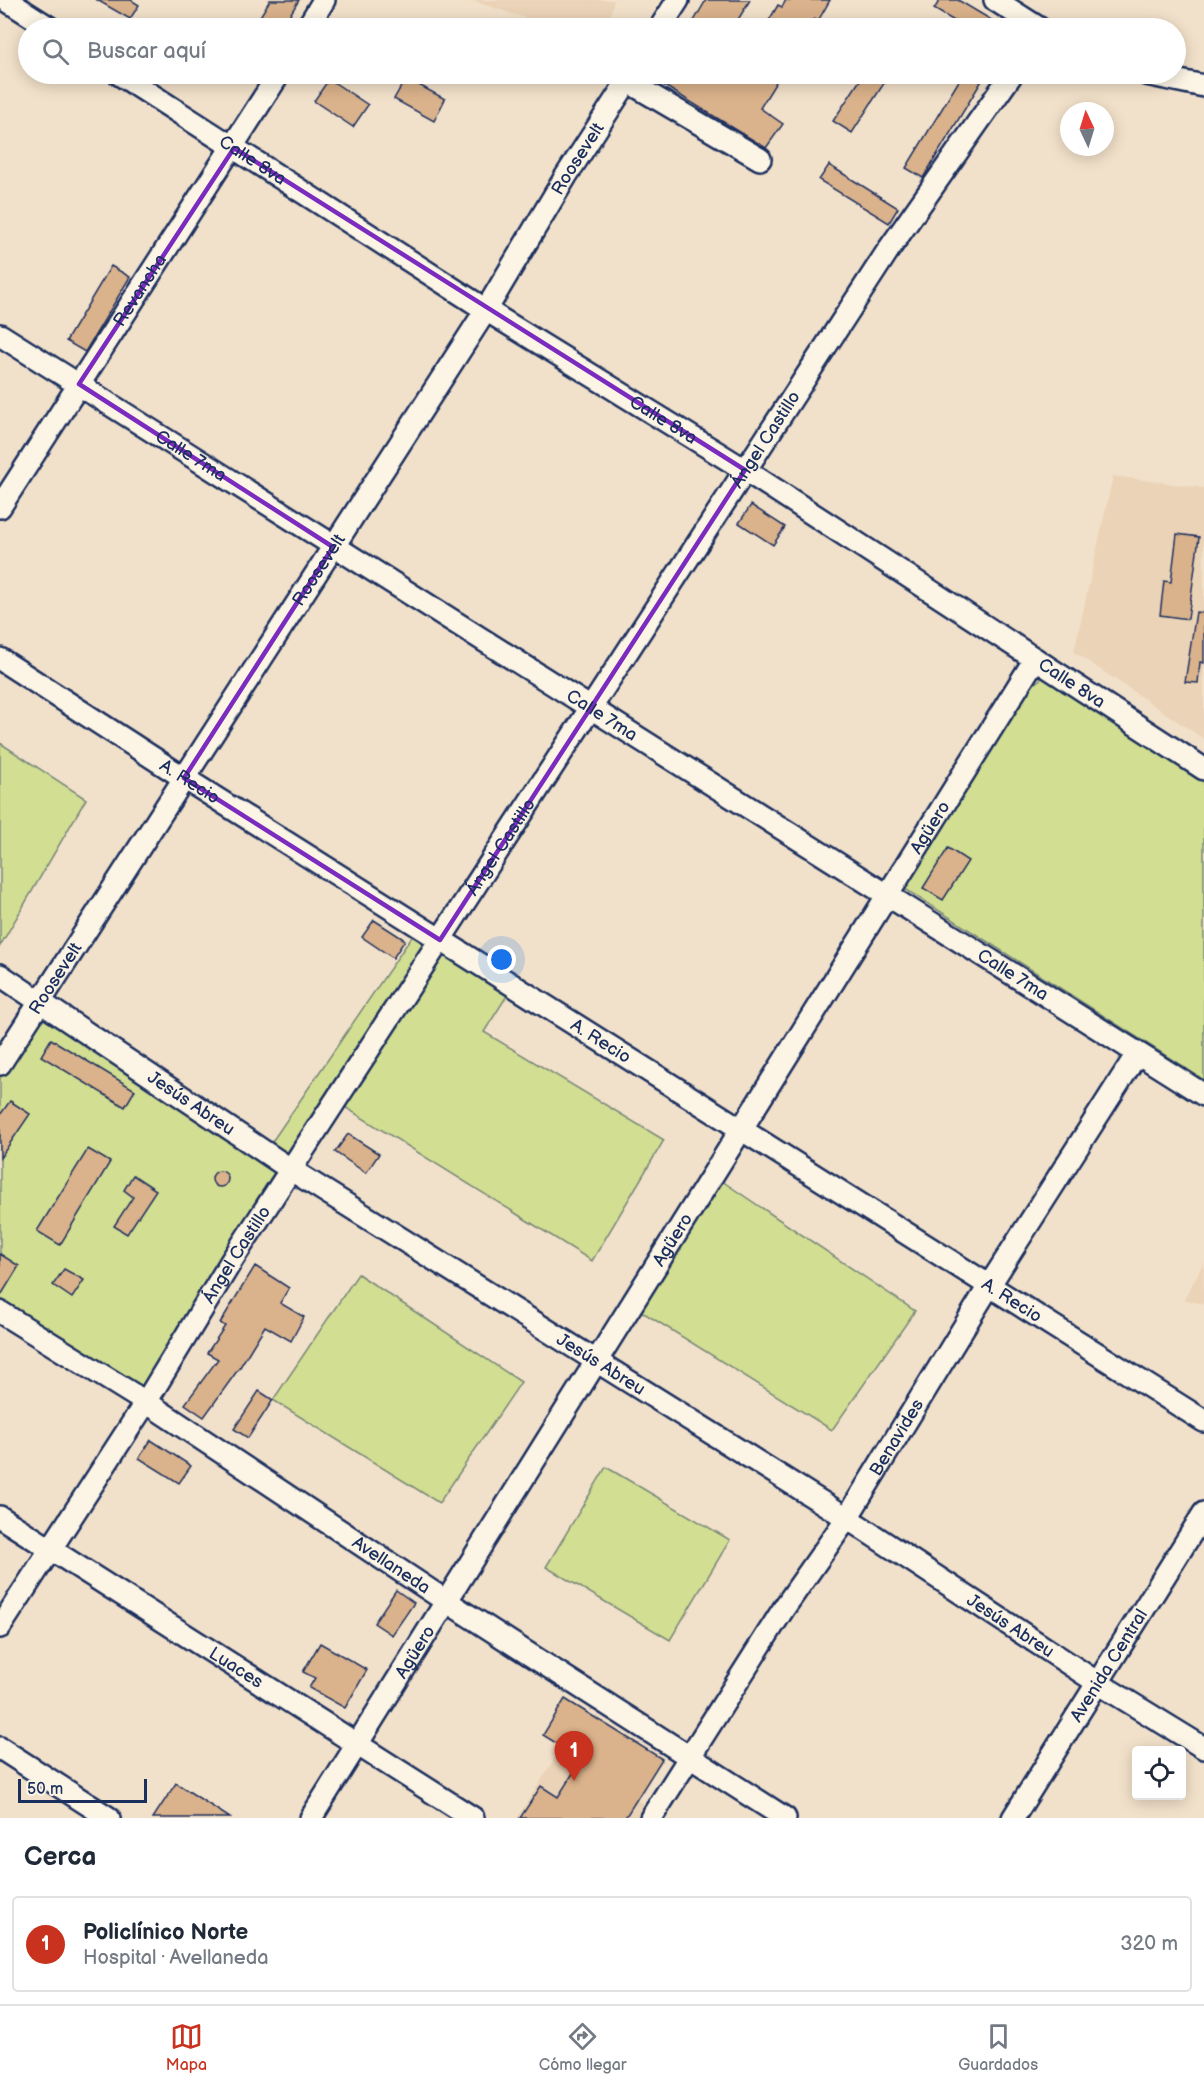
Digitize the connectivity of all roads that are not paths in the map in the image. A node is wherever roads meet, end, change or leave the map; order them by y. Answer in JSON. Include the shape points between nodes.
{"nodes":[{"id":1,"x":6,"y":0,"type":"edge"},
{"id":2,"x":324,"y":0,"type":"edge"},
{"id":3,"x":678,"y":0,"type":"edge"},
{"id":4,"x":995,"y":0,"type":"edge"},
{"id":5,"x":34,"y":18,"type":"edge"},
{"id":6,"x":313,"y":18,"type":"edge"},
{"id":7,"x":666,"y":18,"type":"edge"},
{"id":8,"x":1023,"y":18,"type":"edge"},
{"id":9,"x":1186,"y":82,"type":"edge"},
{"id":10,"x":135,"y":84,"type":"edge"},
{"id":11,"x":273,"y":84,"type":"edge"},
{"id":12,"x":625,"y":84,"type":"edge"},
{"id":13,"x":640,"y":84,"type":"edge"},
{"id":14,"x":1005,"y":84,"type":"edge"},
{"id":15,"x":1204,"y":86,"type":"edge"},
{"id":16,"x":234,"y":148,"type":"junction"},
{"id":17,"x":760,"y":159,"type":"dead end"},
{"id":18,"x":486,"y":310,"type":"junction"},
{"id":19,"x":0,"y":334,"type":"edge"},
{"id":20,"x":79,"y":384,"type":"junction"},
{"id":21,"x":745,"y":470,"type":"junction"},
{"id":22,"x":0,"y":507,"type":"edge"},
{"id":23,"x":333,"y":547,"type":"junction"},
{"id":24,"x":0,"y":659,"type":"edge"},
{"id":25,"x":1035,"y":659,"type":"junction"},
{"id":26,"x":590,"y":709,"type":"junction"},
{"id":27,"x":1204,"y":769,"type":"edge"},
{"id":28,"x":184,"y":778,"type":"junction"},
{"id":29,"x":887,"y":896,"type":"junction"},
{"id":30,"x":440,"y":940,"type":"junction"},
{"id":31,"x":0,"y":975,"type":"edge"},
{"id":32,"x":41,"y":1000,"type":"junction"},
{"id":33,"x":1137,"y":1054,"type":"junction"},
{"id":34,"x":0,"y":1064,"type":"edge"},
{"id":35,"x":1204,"y":1095,"type":"edge"},
{"id":36,"x":741,"y":1130,"type":"junction"},
{"id":37,"x":292,"y":1171,"type":"junction"},
{"id":38,"x":990,"y":1286,"type":"junction"},
{"id":39,"x":0,"y":1312,"type":"edge"},
{"id":40,"x":596,"y":1361,"type":"junction"},
{"id":41,"x":146,"y":1402,"type":"junction"},
{"id":42,"x":1204,"y":1422,"type":"edge"},
{"id":43,"x":1204,"y":1513,"type":"edge"},
{"id":44,"x":0,"y":1517,"type":"edge"},
{"id":45,"x":847,"y":1518,"type":"junction"},
{"id":46,"x":50,"y":1549,"type":"junction"},
{"id":47,"x":446,"y":1601,"type":"junction"},
{"id":48,"x":0,"y":1627,"type":"edge"},
{"id":49,"x":1098,"y":1683,"type":"junction"},
{"id":50,"x":357,"y":1744,"type":"junction"},
{"id":51,"x":0,"y":1748,"type":"edge"},
{"id":52,"x":1204,"y":1748,"type":"edge"},
{"id":53,"x":690,"y":1757,"type":"junction"},
{"id":54,"x":109,"y":1818,"type":"edge"},
{"id":55,"x":310,"y":1818,"type":"edge"},
{"id":56,"x":473,"y":1818,"type":"edge"},
{"id":57,"x":651,"y":1818,"type":"edge"},
{"id":58,"x":785,"y":1818,"type":"edge"},
{"id":59,"x":1013,"y":1818,"type":"edge"}],
"edges":[{"from":1,"to":5,"type":"street"},
{"from":2,"to":6,"type":"street"},
{"from":3,"to":7,"type":"street"},
{"from":4,"to":8,"type":"street"},
{"from":9,"to":15,"type":"street"},
{"from":10,"to":16,"type":"street","name":"Calle 8va"},
{"from":11,"to":16,"type":"street","name":"Revancha"},
{"from":12,"to":18,"type":"street","name":"Roosevelt"},
{"from":13,"to":17,"type":"street"},
{"from":14,"to":21,"type":"street","name":"Ángel Castillo","via":[[889,249]]},
{"from":16,"to":18,"type":"street","name":"Calle 8va"},
{"from":16,"to":20,"type":"street","name":"Revancha"},
{"from":18,"to":21,"type":"street","name":"Calle 8va"},
{"from":18,"to":23,"type":"street","name":"Roosevelt"},
{"from":19,"to":20,"type":"street","name":"Calle 7ma"},
{"from":20,"to":22,"type":"street","name":"Revancha"},
{"from":20,"to":23,"type":"street","name":"Calle 7ma"},
{"from":21,"to":25,"type":"street","name":"Calle 8va"},
{"from":21,"to":26,"type":"street","name":"Ángel Castillo"},
{"from":23,"to":26,"type":"street","name":"Calle 7ma"},
{"from":23,"to":28,"type":"street","name":"Roosevelt"},
{"from":24,"to":28,"type":"street","name":"A. Recio"},
{"from":25,"to":27,"type":"street","name":"Calle 8va"},
{"from":25,"to":29,"type":"street","name":"Agüero"},
{"from":26,"to":29,"type":"street","name":"Calle 7ma"},
{"from":26,"to":30,"type":"street","name":"Ángel Castillo"},
{"from":28,"to":30,"type":"street","name":"A. Recio"},
{"from":28,"to":32,"type":"street","name":"Roosevelt"},
{"from":29,"to":33,"type":"street","name":"Calle 7ma"},
{"from":29,"to":36,"type":"street","name":"Agüero"},
{"from":30,"to":36,"type":"street","name":"A. Recio"},
{"from":30,"to":37,"type":"street","name":"Ángel Castillo"},
{"from":31,"to":32,"type":"street","name":"Jesús Abreu"},
{"from":32,"to":34,"type":"street","name":"Roosevelt"},
{"from":32,"to":37,"type":"street","name":"Jesús Abreu"},
{"from":33,"to":35,"type":"street","name":"Calle 7ma"},
{"from":33,"to":38,"type":"street","name":"Benavides"},
{"from":36,"to":38,"type":"street","name":"A. Recio"},
{"from":36,"to":40,"type":"street","name":"Agüero"},
{"from":37,"to":40,"type":"street","name":"Jesús Abreu"},
{"from":37,"to":41,"type":"street","name":"Ángel Castillo","via":[[232,1260]]},
{"from":38,"to":42,"type":"street","name":"A. Recio"},
{"from":38,"to":45,"type":"street","name":"Benavides"},
{"from":39,"to":41,"type":"street","name":"Avellaneda"},
{"from":40,"to":45,"type":"street","name":"Jesús Abreu"},
{"from":40,"to":47,"type":"street","name":"Agüero"},
{"from":41,"to":46,"type":"street","name":"Ángel Castillo"},
{"from":41,"to":47,"type":"street","name":"Avellaneda"},
{"from":43,"to":49,"type":"street","name":"Avenida Central"},
{"from":44,"to":46,"type":"street","name":"Luaces"},
{"from":45,"to":49,"type":"street","name":"Jesús Abreu"},
{"from":45,"to":53,"type":"street","name":"Benavides","via":[[784,1608]]},
{"from":46,"to":48,"type":"street","name":"Ángel Castillo"},
{"from":46,"to":50,"type":"street","name":"Luaces"},
{"from":47,"to":50,"type":"street","name":"Agüero"},
{"from":47,"to":53,"type":"street","name":"Avellaneda"},
{"from":49,"to":52,"type":"street","name":"Jesús Abreu"},
{"from":49,"to":59,"type":"street","name":"Avenida Central"},
{"from":50,"to":55,"type":"street","name":"Agüero"},
{"from":50,"to":56,"type":"street","name":"Luaces"},
{"from":51,"to":54,"type":"street"},
{"from":53,"to":57,"type":"street","name":"Benavides"},
{"from":53,"to":58,"type":"street","name":"Avellaneda"}]}
